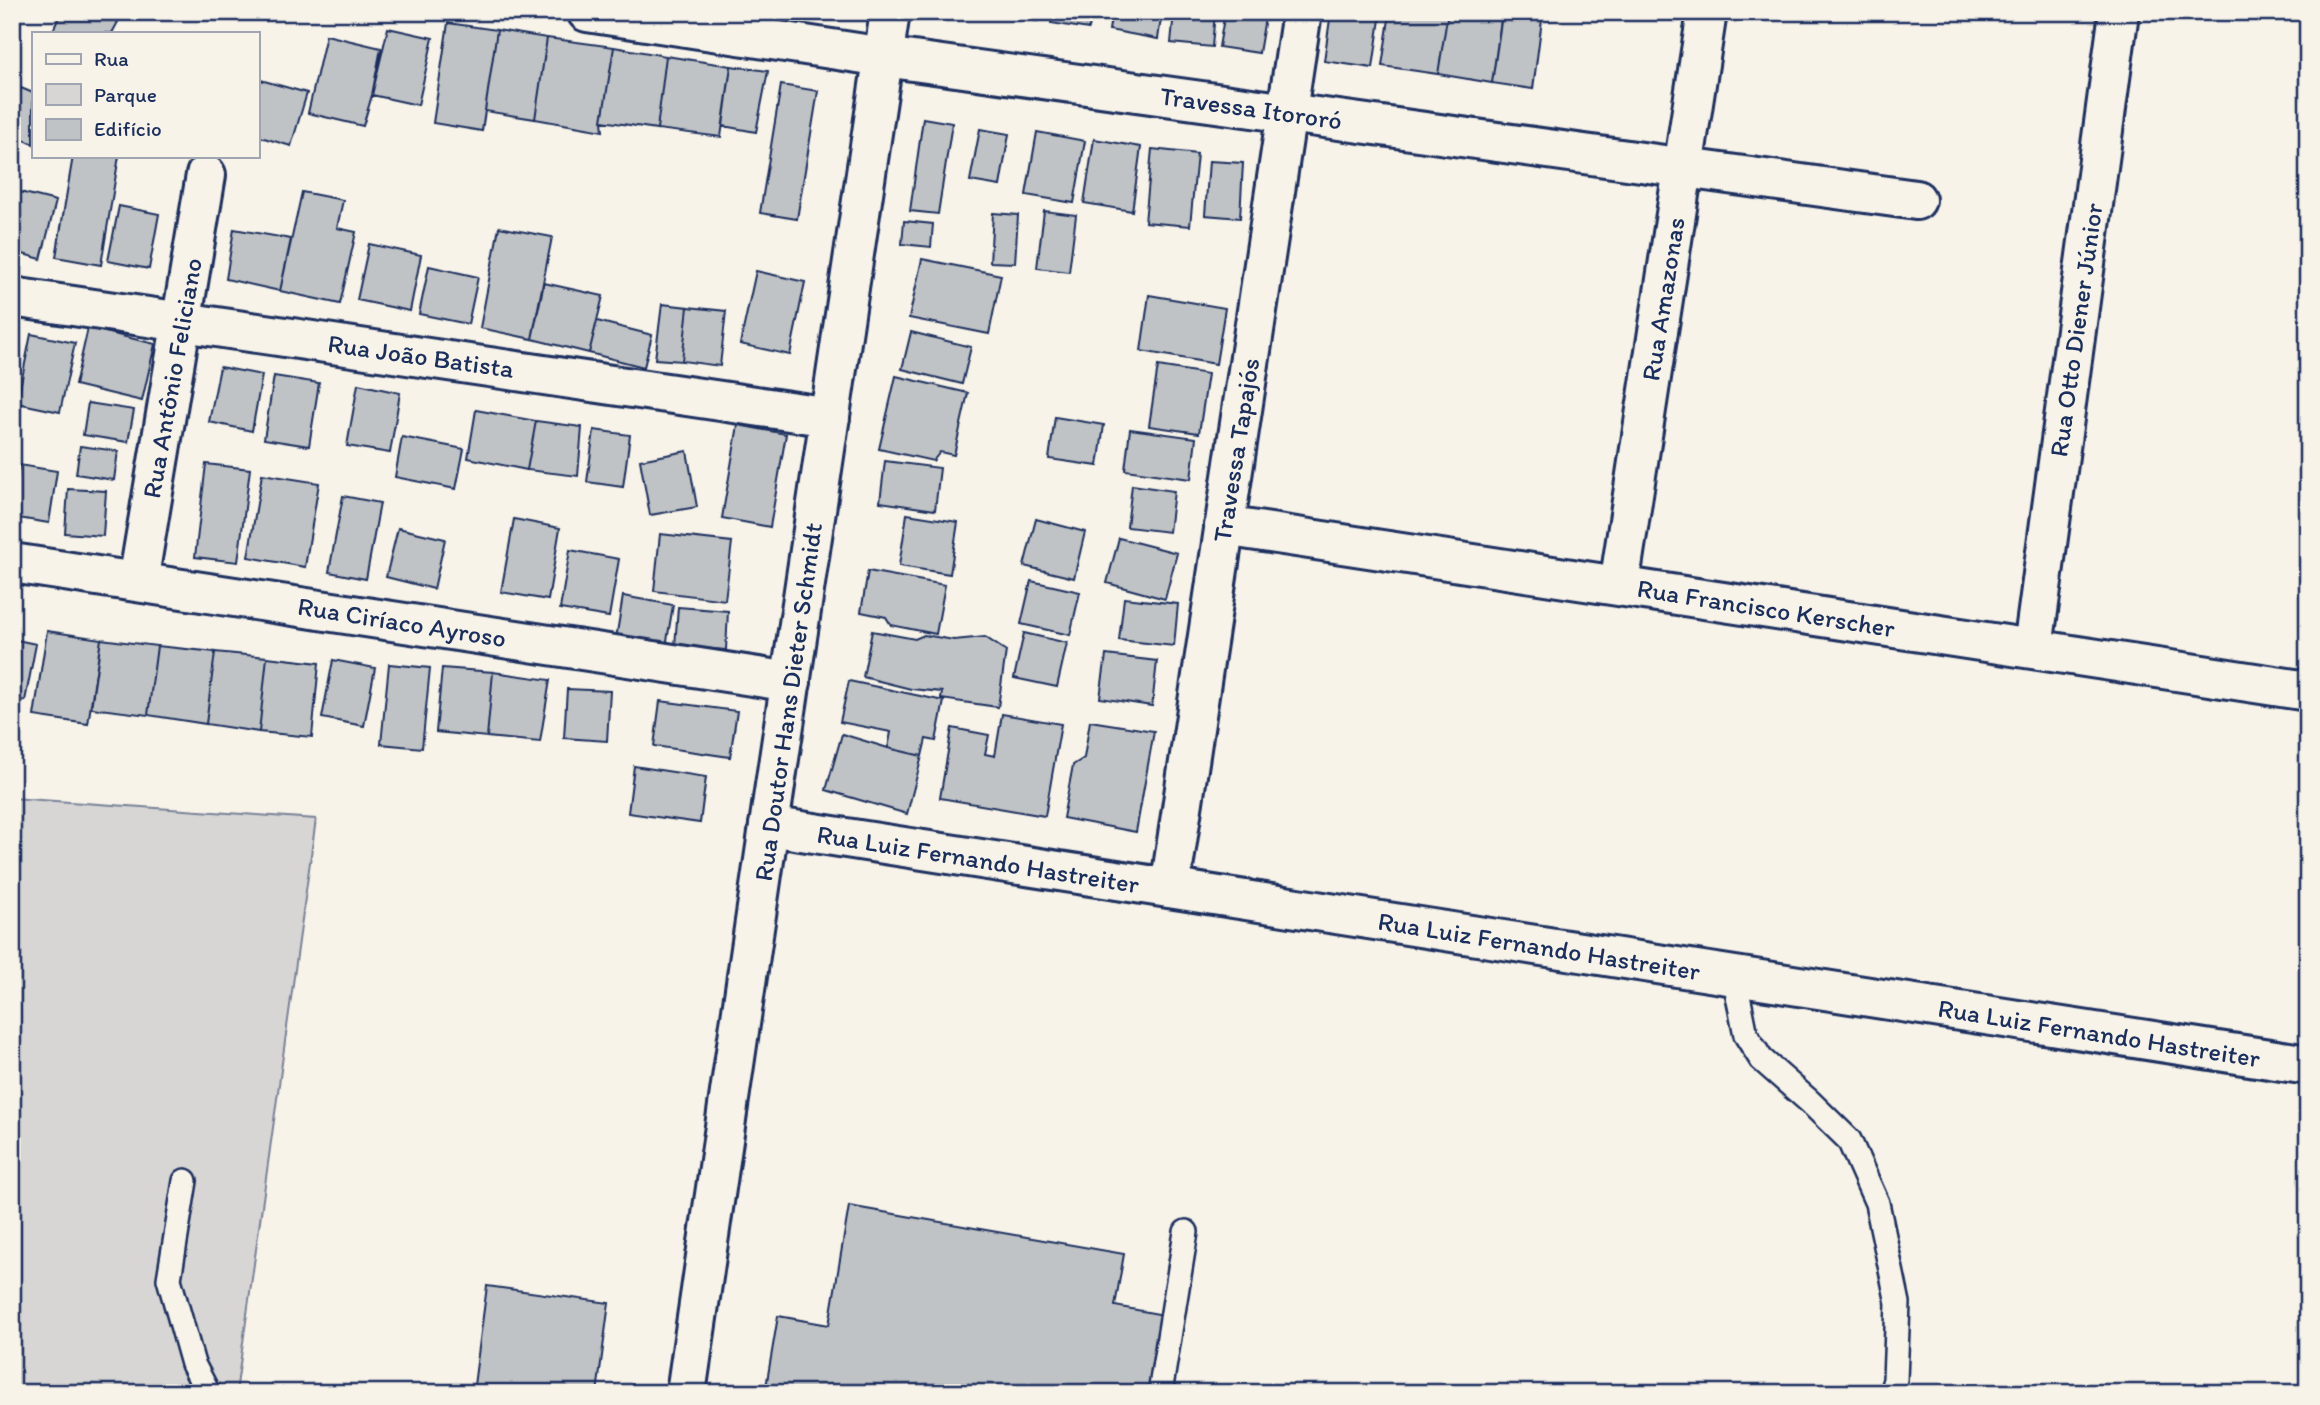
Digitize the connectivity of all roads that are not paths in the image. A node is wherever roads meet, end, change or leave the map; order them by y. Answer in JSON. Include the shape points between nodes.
{"nodes":[{"id":1,"x":587,"y":12,"type":"edge"},
{"id":2,"x":890,"y":12,"type":"edge"},
{"id":3,"x":1302,"y":12,"type":"edge"},
{"id":4,"x":1707,"y":12,"type":"edge"},
{"id":5,"x":2119,"y":12,"type":"edge"},
{"id":6,"x":884,"y":57,"type":"junction"},
{"id":7,"x":1287,"y":113,"type":"junction"},
{"id":8,"x":1683,"y":168,"type":"junction"},
{"id":9,"x":206,"y":175,"type":"dead end"},
{"id":10,"x":1916,"y":200,"type":"dead end"},
{"id":11,"x":12,"y":297,"type":"edge"},
{"id":12,"x":182,"y":321,"type":"junction"},
{"id":13,"x":830,"y":417,"type":"junction"},
{"id":14,"x":1224,"y":526,"type":"junction"},
{"id":15,"x":12,"y":563,"type":"edge"},
{"id":16,"x":138,"y":582,"type":"junction"},
{"id":17,"x":1619,"y":586,"type":"junction"},
{"id":18,"x":2033,"y":648,"type":"junction"},
{"id":19,"x":791,"y":682,"type":"junction"},
{"id":20,"x":2308,"y":691,"type":"edge"},
{"id":21,"x":769,"y":826,"type":"junction"},
{"id":22,"x":1170,"y":888,"type":"junction"},
{"id":23,"x":1734,"y":976,"type":"junction"},
{"id":24,"x":2308,"y":1065,"type":"edge"},
{"id":25,"x":185,"y":1181,"type":"dead end"},
{"id":26,"x":1186,"y":1232,"type":"dead end"},
{"id":27,"x":208,"y":1393,"type":"edge"},
{"id":28,"x":686,"y":1393,"type":"edge"},
{"id":29,"x":1160,"y":1393,"type":"edge"},
{"id":30,"x":1891,"y":1393,"type":"edge"}],
"edges":[{"from":1,"to":6,"type":"street","name":"Travessa Itororó"},
{"from":2,"to":6,"type":"street","name":"Rua Doutor Hans Dieter Schmidt"},
{"from":3,"to":7,"type":"street","name":"Travessa Tapajós"},
{"from":4,"to":8,"type":"street","name":"Rua Amazonas"},
{"from":5,"to":18,"type":"street","name":"Rua Otto Diener Júnior"},
{"from":6,"to":7,"type":"street","name":"Travessa Itororó"},
{"from":6,"to":13,"type":"street","name":"Rua Doutor Hans Dieter Schmidt"},
{"from":7,"to":8,"type":"street","name":"Travessa Itororó"},
{"from":7,"to":14,"type":"street","name":"Travessa Tapajós"},
{"from":8,"to":10,"type":"street","name":"Travessa Itororó"},
{"from":8,"to":17,"type":"street","name":"Rua Amazonas"},
{"from":9,"to":12,"type":"street","name":"Rua Antônio Feliciano"},
{"from":11,"to":12,"type":"street","name":"Rua João Batista"},
{"from":12,"to":13,"type":"street","name":"Rua João Batista"},
{"from":12,"to":16,"type":"street","name":"Rua Antônio Feliciano"},
{"from":13,"to":19,"type":"street","name":"Rua Doutor Hans Dieter Schmidt"},
{"from":14,"to":17,"type":"street","name":"Rua Francisco Kerscher"},
{"from":14,"to":22,"type":"street","name":"Travessa Tapajós"},
{"from":15,"to":16,"type":"street","name":"Rua Ciríaco Ayroso"},
{"from":16,"to":19,"type":"street","name":"Rua Ciríaco Ayroso"},
{"from":17,"to":18,"type":"street","name":"Rua Francisco Kerscher"},
{"from":18,"to":20,"type":"street","name":"Rua Francisco Kerscher"},
{"from":19,"to":21,"type":"street","name":"Rua Doutor Hans Dieter Schmidt"},
{"from":21,"to":22,"type":"street","name":"Rua Luiz Fernando Hastreiter"},
{"from":21,"to":28,"type":"street","name":"Rua Doutor Hans Dieter Schmidt"},
{"from":22,"to":23,"type":"street","name":"Rua Luiz Fernando Hastreiter"},
{"from":23,"to":24,"type":"street","name":"Rua Luiz Fernando Hastreiter"},
{"from":23,"to":30,"type":"lane","via":[[1746,1035],[1761,1059],[1849,1140],[1877,1203],[1898,1303]]},
{"from":25,"to":27,"type":"lane","via":[[169,1279],[193,1364]]},
{"from":26,"to":29,"type":"lane"}]}
